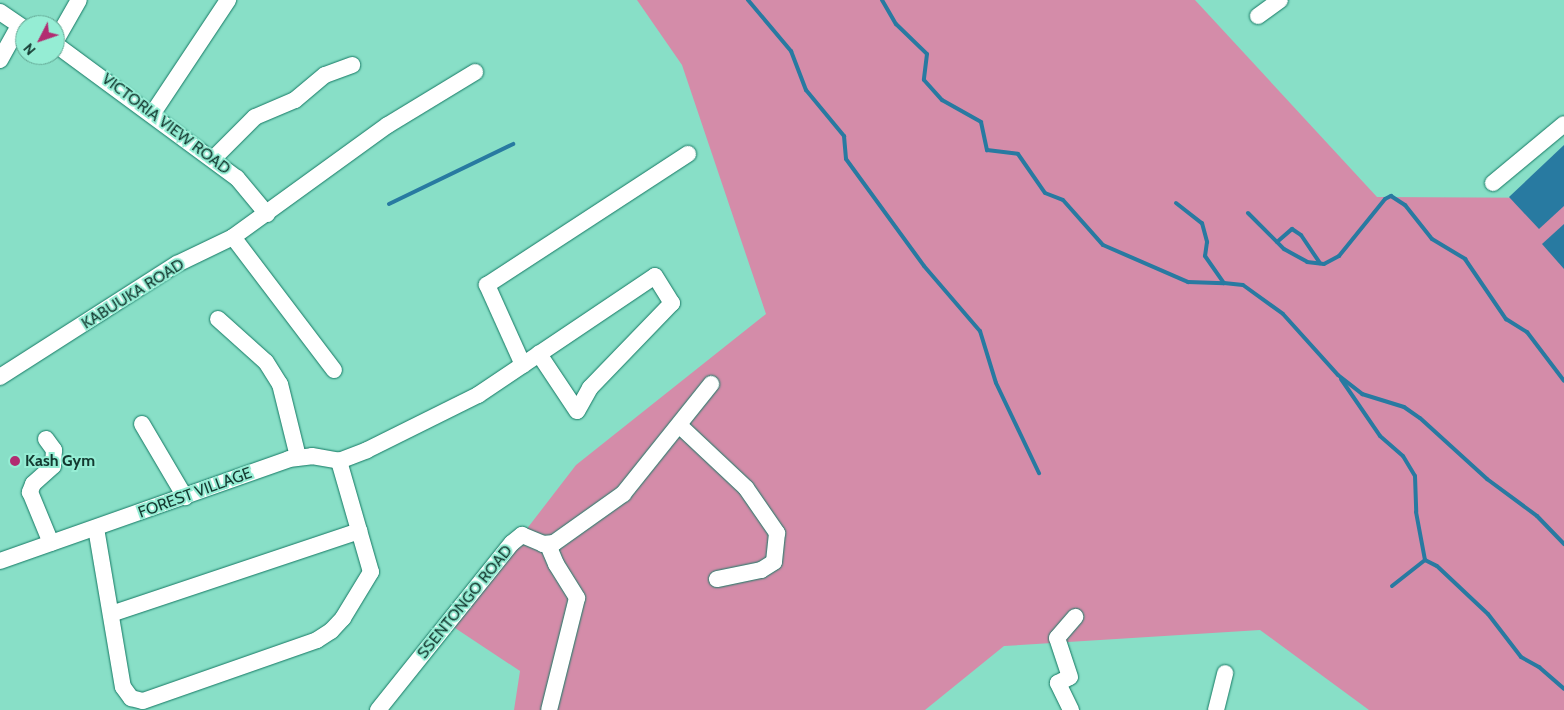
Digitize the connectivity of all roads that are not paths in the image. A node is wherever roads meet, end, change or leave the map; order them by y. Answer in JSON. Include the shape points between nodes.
{"nodes":[{"id":1,"x":79,"y":0,"type":"edge"},
{"id":2,"x":228,"y":0,"type":"edge"},
{"id":3,"x":1280,"y":0,"type":"edge"},
{"id":4,"x":0,"y":12,"type":"edge"},
{"id":5,"x":1258,"y":16,"type":"dead end"},
{"id":6,"x":15,"y":23,"type":"edge"},
{"id":7,"x":65,"y":25,"type":"edge"},
{"id":8,"x":15,"y":38,"type":"edge"},
{"id":9,"x":65,"y":50,"type":"edge"},
{"id":10,"x":0,"y":60,"type":"edge"},
{"id":11,"x":352,"y":64,"type":"dead end"},
{"id":12,"x":475,"y":72,"type":"dead end"},
{"id":13,"x":153,"y":113,"type":"junction"},
{"id":14,"x":1564,"y":124,"type":"edge"},
{"id":15,"x":688,"y":154,"type":"dead end"},
{"id":16,"x":213,"y":159,"type":"junction"},
{"id":17,"x":1493,"y":184,"type":"dead end"},
{"id":18,"x":267,"y":214,"type":"junction"},
{"id":19,"x":233,"y":238,"type":"junction"},
{"id":20,"x":218,"y":319,"type":"dead end"},
{"id":21,"x":539,"y":354,"type":"junction"},
{"id":22,"x":523,"y":365,"type":"junction"},
{"id":23,"x":4,"y":370,"type":"edge"},
{"id":24,"x":334,"y":370,"type":"dead end"},
{"id":25,"x":712,"y":384,"type":"dead end"},
{"id":26,"x":142,"y":424,"type":"dead end"},
{"id":27,"x":679,"y":425,"type":"junction"},
{"id":28,"x":46,"y":439,"type":"dead end"},
{"id":29,"x":298,"y":457,"type":"junction"},
{"id":30,"x":339,"y":461,"type":"junction"},
{"id":31,"x":185,"y":497,"type":"junction"},
{"id":32,"x":96,"y":528,"type":"junction"},
{"id":33,"x":359,"y":531,"type":"junction"},
{"id":34,"x":52,"y":543,"type":"junction"},
{"id":35,"x":548,"y":545,"type":"junction"},
{"id":36,"x":0,"y":561,"type":"edge"},
{"id":37,"x":717,"y":579,"type":"dead end"},
{"id":38,"x":110,"y":614,"type":"junction"},
{"id":39,"x":1075,"y":617,"type":"dead end"},
{"id":40,"x":1225,"y":673,"type":"dead end"},
{"id":41,"x":128,"y":694,"type":"junction"},
{"id":42,"x":122,"y":710,"type":"edge"},
{"id":43,"x":378,"y":710,"type":"edge"},
{"id":44,"x":549,"y":710,"type":"edge"},
{"id":45,"x":1071,"y":710,"type":"edge"},
{"id":46,"x":1216,"y":710,"type":"edge"}],
"edges":[{"from":1,"to":7,"type":"street"},
{"from":2,"to":13,"type":"street"},
{"from":3,"to":5,"type":"street"},
{"from":4,"to":6,"type":"street"},
{"from":8,"to":10,"type":"street"},
{"from":9,"to":13,"type":"street","name":"VICTORIA VIEW ROAD"},
{"from":11,"to":16,"type":"street","via":[[325,75],[295,100],[255,117]]},
{"from":12,"to":18,"type":"street","name":"KABUUKA ROAD","via":[[388,126]]},
{"from":13,"to":16,"type":"street","name":"VICTORIA VIEW ROAD"},
{"from":14,"to":17,"type":"street"},
{"from":15,"to":22,"type":"street","via":[[487,285]]},
{"from":16,"to":18,"type":"street","name":"VICTORIA VIEW ROAD","via":[[237,178]]},
{"from":18,"to":19,"type":"street","name":"KABUUKA ROAD"},
{"from":19,"to":23,"type":"street","name":"KABUUKA ROAD","via":[[177,264]]},
{"from":19,"to":24,"type":"street"},
{"from":20,"to":29,"type":"street","via":[[266,362],[280,384]]},
{"from":21,"to":21,"type":"street","via":[[655,276],[672,303],[590,388],[576,411]]},
{"from":21,"to":22,"type":"street"},
{"from":22,"to":30,"type":"street","via":[[462,404]]},
{"from":25,"to":27,"type":"street"},
{"from":26,"to":31,"type":"street"},
{"from":27,"to":35,"type":"street","via":[[623,494]]},
{"from":27,"to":37,"type":"street","via":[[746,488],[777,534],[774,562],[761,570]]},
{"from":28,"to":34,"type":"street","via":[[54,450],[53,466],[33,484],[30,492]]},
{"from":29,"to":30,"type":"street","name":"FOREST VILLAGE"},
{"from":29,"to":31,"type":"street","name":"FOREST VILLAGE"},
{"from":30,"to":33,"type":"street"},
{"from":31,"to":32,"type":"street","name":"FOREST VILLAGE"},
{"from":32,"to":34,"type":"street","name":"FOREST VILLAGE"},
{"from":32,"to":38,"type":"street"},
{"from":33,"to":38,"type":"street"},
{"from":33,"to":41,"type":"street","via":[[371,572],[354,603],[332,631],[317,640],[143,701],[138,702]]},
{"from":34,"to":36,"type":"street","name":"FOREST VILLAGE"},
{"from":35,"to":43,"type":"street","name":"SSENTONGO ROAD","via":[[522,534]]},
{"from":35,"to":44,"type":"street","via":[[577,598]]},
{"from":38,"to":41,"type":"street","via":[[123,687]]},
{"from":39,"to":45,"type":"street","via":[[1057,638],[1070,677],[1058,683]]},
{"from":40,"to":46,"type":"street"},
{"from":41,"to":42,"type":"street"}]}
